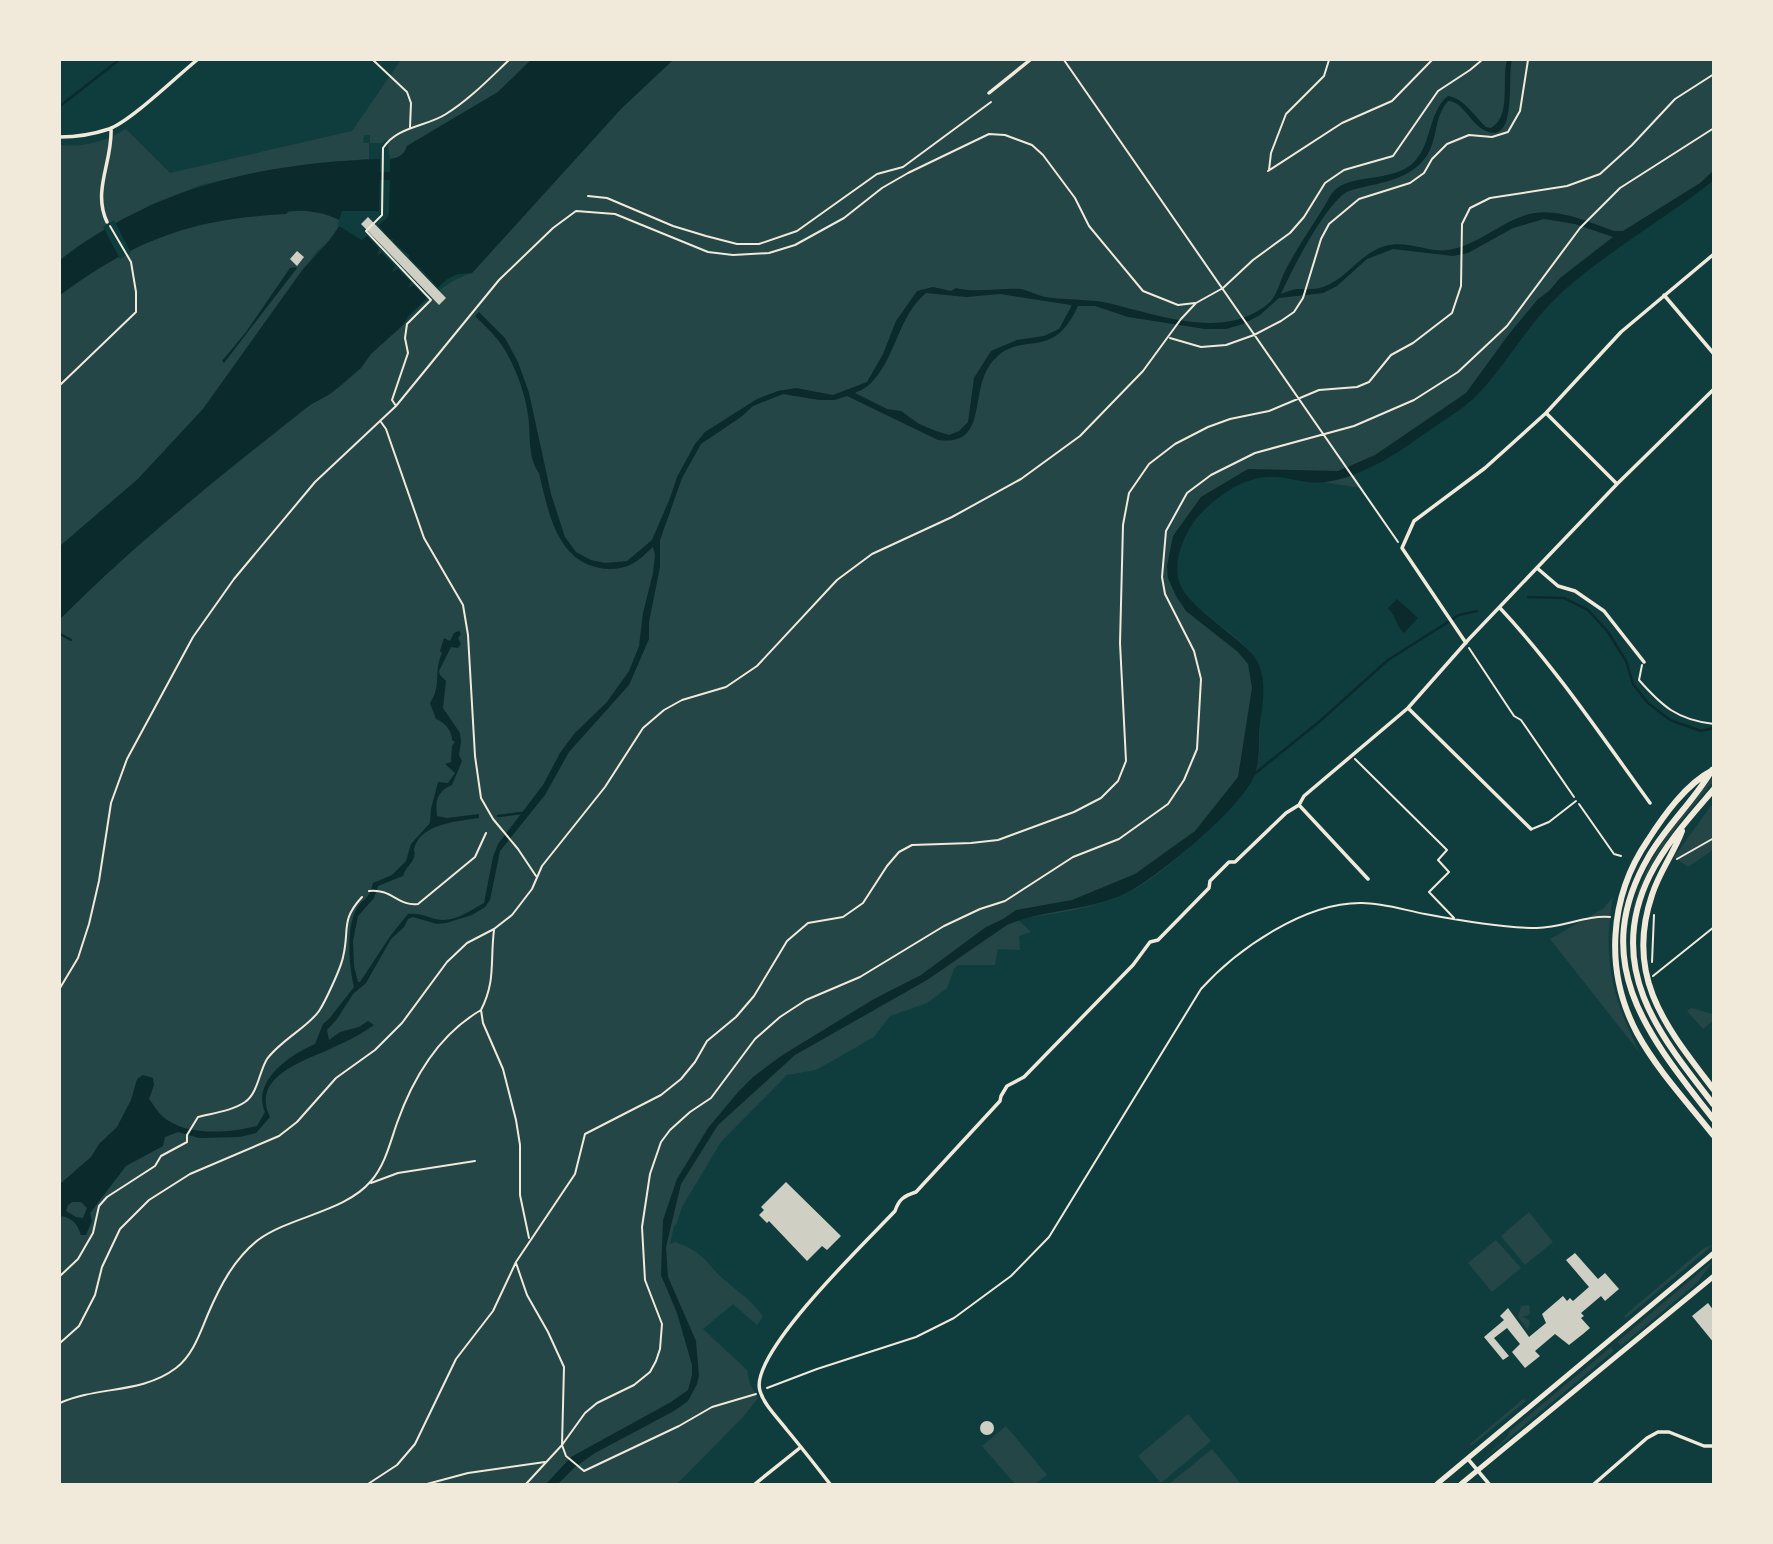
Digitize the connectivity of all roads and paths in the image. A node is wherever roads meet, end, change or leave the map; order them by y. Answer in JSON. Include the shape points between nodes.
{"nodes":[{"id":1,"x":197,"y":60,"type":"edge"},
{"id":2,"x":373,"y":60,"type":"edge"},
{"id":3,"x":509,"y":60,"type":"edge"},
{"id":4,"x":1030,"y":60,"type":"edge"},
{"id":5,"x":1063,"y":60,"type":"edge"},
{"id":6,"x":1328,"y":60,"type":"edge"},
{"id":7,"x":1432,"y":60,"type":"edge"},
{"id":8,"x":1482,"y":60,"type":"edge"},
{"id":9,"x":1528,"y":60,"type":"edge"},
{"id":10,"x":1713,"y":74,"type":"edge"},
{"id":11,"x":989,"y":93,"type":"dead end"},
{"id":12,"x":991,"y":102,"type":"dead end"},
{"id":13,"x":111,"y":128,"type":"junction"},
{"id":14,"x":410,"y":128,"type":"junction"},
{"id":15,"x":1713,"y":128,"type":"edge"},
{"id":16,"x":60,"y":137,"type":"edge"},
{"id":17,"x":588,"y":196,"type":"dead end"},
{"id":18,"x":107,"y":222,"type":"joint"},
{"id":19,"x":1713,"y":254,"type":"edge"},
{"id":20,"x":1223,"y":288,"type":"junction"},
{"id":21,"x":1664,"y":295,"type":"junction"},
{"id":22,"x":1196,"y":303,"type":"junction"},
{"id":23,"x":1254,"y":335,"type":"junction"},
{"id":24,"x":1169,"y":338,"type":"junction"},
{"id":25,"x":1713,"y":354,"type":"edge"},
{"id":26,"x":60,"y":385,"type":"edge"},
{"id":27,"x":1713,"y":389,"type":"edge"},
{"id":28,"x":1298,"y":398,"type":"junction"},
{"id":29,"x":396,"y":406,"type":"junction"},
{"id":30,"x":1546,"y":413,"type":"junction"},
{"id":31,"x":381,"y":421,"type":"junction"},
{"id":32,"x":1323,"y":434,"type":"junction"},
{"id":33,"x":1617,"y":484,"type":"junction"},
{"id":34,"x":1402,"y":548,"type":"junction"},
{"id":35,"x":1537,"y":568,"type":"junction"},
{"id":36,"x":1500,"y":608,"type":"junction"},
{"id":37,"x":1466,"y":643,"type":"junction"},
{"id":38,"x":1644,"y":662,"type":"joint"},
{"id":39,"x":1408,"y":708,"type":"junction"},
{"id":40,"x":1713,"y":724,"type":"edge"},
{"id":41,"x":1351,"y":756,"type":"junction"},
{"id":42,"x":1713,"y":769,"type":"edge"},
{"id":43,"x":1713,"y":789,"type":"edge"},
{"id":44,"x":1576,"y":801,"type":"junction"},
{"id":45,"x":1650,"y":803,"type":"dead end"},
{"id":46,"x":1299,"y":805,"type":"junction"},
{"id":47,"x":1683,"y":826,"type":"junction"},
{"id":48,"x":1531,"y":829,"type":"joint"},
{"id":49,"x":485,"y":833,"type":"dead end"},
{"id":50,"x":1713,"y":838,"type":"edge"},
{"id":51,"x":1621,"y":856,"type":"dead end"},
{"id":52,"x":1672,"y":863,"type":"dead end"},
{"id":53,"x":536,"y":876,"type":"junction"},
{"id":54,"x":1367,"y":879,"type":"dead end"},
{"id":55,"x":369,"y":891,"type":"dead end"},
{"id":56,"x":362,"y":897,"type":"dead end"},
{"id":57,"x":1654,"y":911,"type":"dead end"},
{"id":58,"x":1612,"y":917,"type":"dead end"},
{"id":59,"x":1455,"y":919,"type":"junction"},
{"id":60,"x":1713,"y":927,"type":"edge"},
{"id":61,"x":494,"y":929,"type":"junction"},
{"id":62,"x":1652,"y":964,"type":"dead end"},
{"id":63,"x":1652,"y":970,"type":"dead end"},
{"id":64,"x":60,"y":988,"type":"edge"},
{"id":65,"x":481,"y":1010,"type":"junction"},
{"id":66,"x":1713,"y":1090,"type":"edge"},
{"id":67,"x":1713,"y":1105,"type":"edge"},
{"id":68,"x":1713,"y":1120,"type":"edge"},
{"id":69,"x":1713,"y":1136,"type":"edge"},
{"id":70,"x":475,"y":1161,"type":"dead end"},
{"id":71,"x":370,"y":1183,"type":"junction"},
{"id":72,"x":530,"y":1239,"type":"junction"},
{"id":73,"x":1713,"y":1253,"type":"edge"},
{"id":74,"x":516,"y":1262,"type":"junction"},
{"id":75,"x":60,"y":1276,"type":"edge"},
{"id":76,"x":1713,"y":1276,"type":"edge"},
{"id":77,"x":60,"y":1343,"type":"edge"},
{"id":78,"x":760,"y":1391,"type":"junction"},
{"id":79,"x":60,"y":1403,"type":"edge"},
{"id":80,"x":562,"y":1445,"type":"junction"},
{"id":81,"x":1713,"y":1446,"type":"edge"},
{"id":82,"x":801,"y":1447,"type":"junction"},
{"id":83,"x":1468,"y":1459,"type":"junction"},
{"id":84,"x":547,"y":1462,"type":"junction"},
{"id":85,"x":1478,"y":1471,"type":"junction"},
{"id":86,"x":368,"y":1485,"type":"edge"},
{"id":87,"x":427,"y":1485,"type":"edge"},
{"id":88,"x":526,"y":1485,"type":"edge"},
{"id":89,"x":755,"y":1485,"type":"edge"},
{"id":90,"x":830,"y":1485,"type":"edge"},
{"id":91,"x":1437,"y":1485,"type":"edge"},
{"id":92,"x":1461,"y":1485,"type":"edge"},
{"id":93,"x":1489,"y":1485,"type":"edge"},
{"id":94,"x":1594,"y":1485,"type":"edge"}],
"edges":[{"from":1,"to":13,"type":"street"},
{"from":2,"to":14,"type":"path","via":[[407,92]]},
{"from":3,"to":14,"type":"path","via":[[445,115]]},
{"from":4,"to":11,"type":"street"},
{"from":5,"to":20,"type":"path"},
{"from":6,"to":7,"type":"path","via":[[1324,76],[1286,114],[1268,171],[1342,123],[1392,101]]},
{"from":8,"to":20,"type":"path","via":[[1438,91],[1393,156],[1344,170],[1325,183],[1290,233]]},
{"from":9,"to":23,"type":"path","via":[[1520,111],[1508,132],[1492,137],[1469,135],[1447,144],[1410,183],[1359,199],[1329,224],[1294,312]]},
{"from":10,"to":28,"type":"path","via":[[1675,99],[1600,174],[1567,186],[1490,198],[1470,208],[1462,223],[1461,286],[1452,313],[1391,355],[1369,382]]},
{"from":12,"to":17,"type":"path","via":[[903,167],[877,174],[797,231],[759,244],[706,236],[607,198]]},
{"from":13,"to":16,"type":"street"},
{"from":13,"to":18,"type":"street","via":[[111,152],[100,191]]},
{"from":14,"to":29,"type":"path","via":[[385,144],[382,215],[366,231],[431,300],[407,324],[408,353],[392,400]]},
{"from":15,"to":32,"type":"path","via":[[1620,188],[1580,228],[1507,326],[1458,372],[1414,400]]},
{"from":18,"to":26,"type":"path","via":[[131,262],[136,312]]},
{"from":19,"to":21,"type":"street"},
{"from":20,"to":22,"type":"path"},
{"from":20,"to":23,"type":"path"},
{"from":21,"to":25,"type":"street"},
{"from":21,"to":30,"type":"street","via":[[1598,355]]},
{"from":22,"to":24,"type":"path"},
{"from":22,"to":29,"type":"path","via":[[1178,305],[1143,291],[1090,226],[1043,155],[1032,145],[989,134],[908,173],[844,218],[795,245],[769,253],[708,252],[615,214],[576,211],[517,262]]},
{"from":23,"to":24,"type":"path","via":[[1226,345],[1201,347]]},
{"from":23,"to":28,"type":"path"},
{"from":24,"to":53,"type":"path","via":[[1080,436],[1021,479],[872,554],[836,580],[757,666],[726,687],[664,710],[643,728],[605,787]]},
{"from":27,"to":33,"type":"street"},
{"from":28,"to":32,"type":"path"},
{"from":28,"to":72,"type":"path","via":[[1208,427],[1175,444],[1149,464],[1129,493],[1120,592],[1126,761],[1118,781],[1101,798],[1074,812],[998,840],[912,845],[899,852],[863,903],[843,918],[808,923],[787,941],[754,996],[707,1041],[681,1080],[585,1135],[575,1174]]},
{"from":29,"to":31,"type":"path"},
{"from":30,"to":33,"type":"street"},
{"from":30,"to":34,"type":"street","via":[[1467,483],[1414,521]]},
{"from":31,"to":53,"type":"path","via":[[424,538],[463,605],[481,798]]},
{"from":31,"to":64,"type":"path","via":[[353,444],[281,521],[234,579],[185,652],[127,759],[111,803],[89,924],[78,958]]},
{"from":32,"to":34,"type":"path"},
{"from":32,"to":80,"type":"path","via":[[1255,453],[1211,475],[1187,492],[1166,531],[1165,594],[1194,651],[1201,679],[1197,750],[1168,804],[1119,839],[1073,857],[1005,901],[944,926],[860,977],[789,1011],[755,1039],[711,1098],[665,1136],[650,1174],[642,1227],[643,1272],[662,1324],[659,1355],[643,1378],[585,1413]]},
{"from":33,"to":35,"type":"street"},
{"from":34,"to":37,"type":"street"},
{"from":35,"to":36,"type":"street"},
{"from":35,"to":38,"type":"street","via":[[1558,586],[1576,591],[1604,611]]},
{"from":36,"to":37,"type":"street"},
{"from":36,"to":45,"type":"street","via":[[1558,676]]},
{"from":37,"to":39,"type":"street"},
{"from":37,"to":44,"type":"path"},
{"from":38,"to":40,"type":"path","via":[[1639,680],[1657,701],[1677,715]]},
{"from":39,"to":41,"type":"street"},
{"from":39,"to":48,"type":"street"},
{"from":41,"to":46,"type":"street"},
{"from":41,"to":59,"type":"path","via":[[1447,850],[1438,860],[1449,872],[1429,892]]},
{"from":42,"to":68,"type":"highway","via":[[1643,866],[1628,908],[1624,946],[1632,997],[1644,1024]]},
{"from":42,"to":69,"type":"highway","via":[[1693,784],[1639,853],[1619,906],[1615,942],[1620,992],[1637,1033]]},
{"from":43,"to":47,"type":"highway"},
{"from":44,"to":48,"type":"lane","via":[[1549,822]]},
{"from":44,"to":51,"type":"path","via":[[1614,854]]},
{"from":46,"to":54,"type":"street"},
{"from":46,"to":78,"type":"street","via":[[1235,862],[1229,862],[1024,1077],[1007,1086],[1000,1101],[916,1192],[897,1203],[895,1211],[808,1302],[773,1349],[758,1378]]},
{"from":47,"to":66,"type":"highway","via":[[1651,897],[1645,925],[1647,977],[1664,1023]]},
{"from":47,"to":67,"type":"highway","via":[[1659,858],[1644,889],[1634,930],[1634,958],[1641,994],[1653,1021]]},
{"from":49,"to":55,"type":"path","via":[[475,857],[418,904],[410,905],[385,891]]},
{"from":50,"to":52,"type":"path"},
{"from":53,"to":61,"type":"path","via":[[512,915]]},
{"from":56,"to":75,"type":"path","via":[[350,910],[343,957],[318,1012],[281,1043],[247,1101],[198,1117],[187,1142],[107,1197],[78,1259]]},
{"from":57,"to":62,"type":"path"},
{"from":58,"to":59,"type":"path","via":[[1537,928]]},
{"from":59,"to":78,"type":"path","via":[[1360,902],[1308,915],[1258,940],[1200,989],[1049,1237],[1012,1276],[954,1318],[916,1337]]},
{"from":60,"to":63,"type":"path","via":[[1652,977]]},
{"from":61,"to":65,"type":"path","via":[[492,985]]},
{"from":61,"to":77,"type":"path","via":[[467,943],[447,962],[402,1023],[336,1078],[297,1122],[279,1136],[190,1174],[149,1200],[120,1229],[79,1326]]},
{"from":65,"to":71,"type":"path","via":[[454,1029],[422,1068]]},
{"from":65,"to":72,"type":"path","via":[[516,1120],[520,1195]]},
{"from":70,"to":71,"type":"path","via":[[398,1173]]},
{"from":71,"to":79,"type":"path","via":[[251,1246],[226,1277],[196,1342],[179,1366],[143,1384]]},
{"from":72,"to":74,"type":"path"},
{"from":73,"to":83,"type":"main road"},
{"from":74,"to":80,"type":"path","via":[[527,1295],[564,1367]]},
{"from":74,"to":86,"type":"path","via":[[493,1311],[456,1359],[415,1444],[397,1465]]},
{"from":76,"to":85,"type":"main road"},
{"from":78,"to":80,"type":"path","via":[[712,1407],[584,1471],[567,1458]]},
{"from":78,"to":82,"type":"street"},
{"from":80,"to":84,"type":"path"},
{"from":81,"to":94,"type":"street","via":[[1658,1432]]},
{"from":82,"to":89,"type":"street"},
{"from":82,"to":90,"type":"street"},
{"from":83,"to":85,"type":"street"},
{"from":83,"to":91,"type":"main road"},
{"from":84,"to":87,"type":"path","via":[[468,1473]]},
{"from":84,"to":88,"type":"path"},
{"from":85,"to":92,"type":"main road"},
{"from":85,"to":93,"type":"street"}]}
